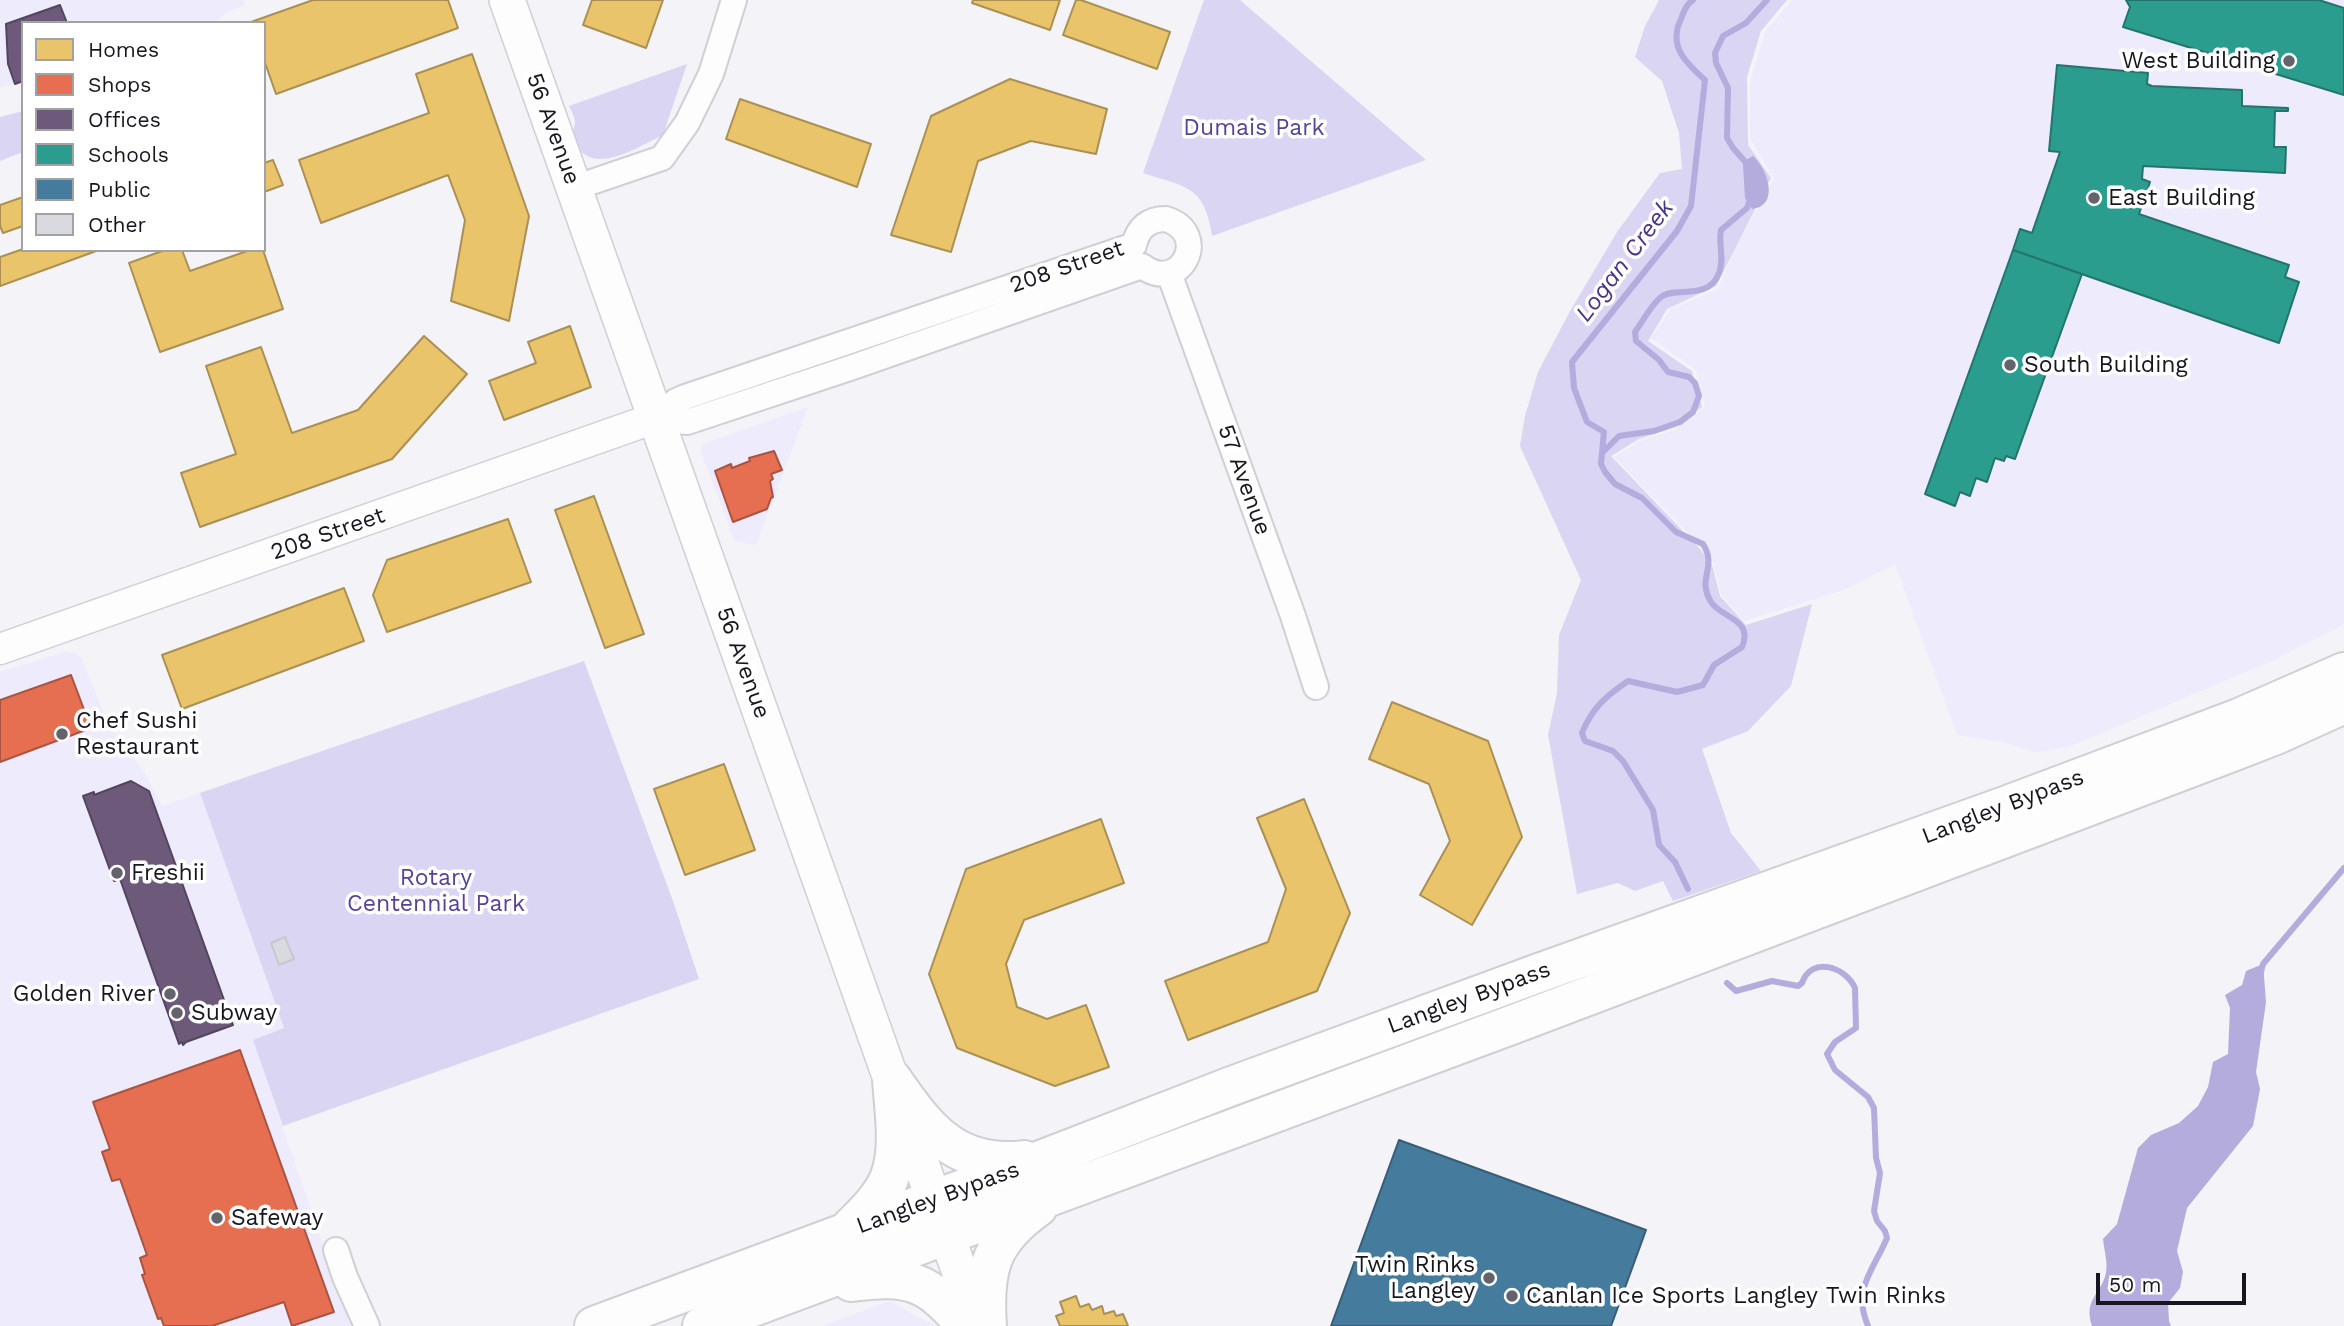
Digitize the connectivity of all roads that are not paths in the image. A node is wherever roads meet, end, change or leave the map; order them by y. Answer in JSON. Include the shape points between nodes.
{"nodes":[{"id":1,"x":507,"y":0,"type":"edge"},
{"id":2,"x":734,"y":0,"type":"edge"},
{"id":3,"x":574,"y":188,"type":"junction"},
{"id":4,"x":1170,"y":273,"type":"junction"},
{"id":5,"x":655,"y":418,"type":"junction"},
{"id":6,"x":0,"y":649,"type":"edge"},
{"id":7,"x":2344,"y":672,"type":"edge"},
{"id":8,"x":1316,"y":687,"type":"dead end"},
{"id":9,"x":2344,"y":704,"type":"edge"},
{"id":10,"x":892,"y":1079,"type":"junction"},
{"id":11,"x":1046,"y":1158,"type":"junction"},
{"id":12,"x":1057,"y":1194,"type":"junction"},
{"id":13,"x":935,"y":1199,"type":"junction"},
{"id":14,"x":846,"y":1231,"type":"junction"},
{"id":15,"x":947,"y":1234,"type":"junction"},
{"id":16,"x":336,"y":1250,"type":"dead end"},
{"id":17,"x":808,"y":1287,"type":"junction"},
{"id":18,"x":367,"y":1326,"type":"edge"},
{"id":19,"x":594,"y":1326,"type":"edge"},
{"id":20,"x":702,"y":1326,"type":"edge"},
{"id":21,"x":966,"y":1326,"type":"edge"},
{"id":22,"x":979,"y":1326,"type":"edge"},
{"id":23,"x":987,"y":1326,"type":"edge"}],
"edges":[{"from":1,"to":3,"type":"main road","name":"56 Avenue"},
{"from":2,"to":3,"type":"street","via":[[711,74],[687,123],[662,158]]},
{"from":3,"to":5,"type":"main road","name":"56 Avenue"},
{"from":4,"to":5,"type":"street","name":"208 Street","via":[[1154,273],[1142,266],[687,422]]},
{"from":4,"to":5,"type":"street","name":"208 Street","via":[[1184,262],[1188,239],[1173,222],[1153,220],[1138,232],[1134,245],[685,397]]},
{"from":4,"to":8,"type":"street","name":"57 Avenue"},
{"from":5,"to":6,"type":"street","name":"208 Street"},
{"from":5,"to":10,"type":"main road","name":"56 Avenue"},
{"from":7,"to":11,"type":"main road","name":"Langley Bypass","via":[[2239,718],[1982,815],[1536,974]]},
{"from":9,"to":12,"type":"main road","name":"Langley Bypass","via":[[2224,755]]},
{"from":10,"to":11,"type":"main road","via":[[919,1119],[960,1150],[1005,1163]]},
{"from":10,"to":13,"type":"main road","name":"56 Avenue"},
{"from":10,"to":14,"type":"main road","via":[[894,1163],[889,1181]]},
{"from":11,"to":13,"type":"main road","name":"Langley Bypass"},
{"from":12,"to":15,"type":"main road","name":"Langley Bypass"},
{"from":12,"to":23,"type":"main road","via":[[1029,1213],[996,1250],[988,1270]]},
{"from":13,"to":14,"type":"main road","name":"Langley Bypass"},
{"from":13,"to":15,"type":"main road","name":"56 Avenue"},
{"from":14,"to":19,"type":"main road","name":"Langley Bypass"},
{"from":15,"to":17,"type":"main road","name":"Langley Bypass"},
{"from":15,"to":22,"type":"main road","name":"56 Avenue"},
{"from":16,"to":18,"type":"street"},
{"from":17,"to":20,"type":"main road","name":"Langley Bypass"},
{"from":17,"to":21,"type":"main road","via":[[892,1278],[917,1282],[948,1305]]}]}
